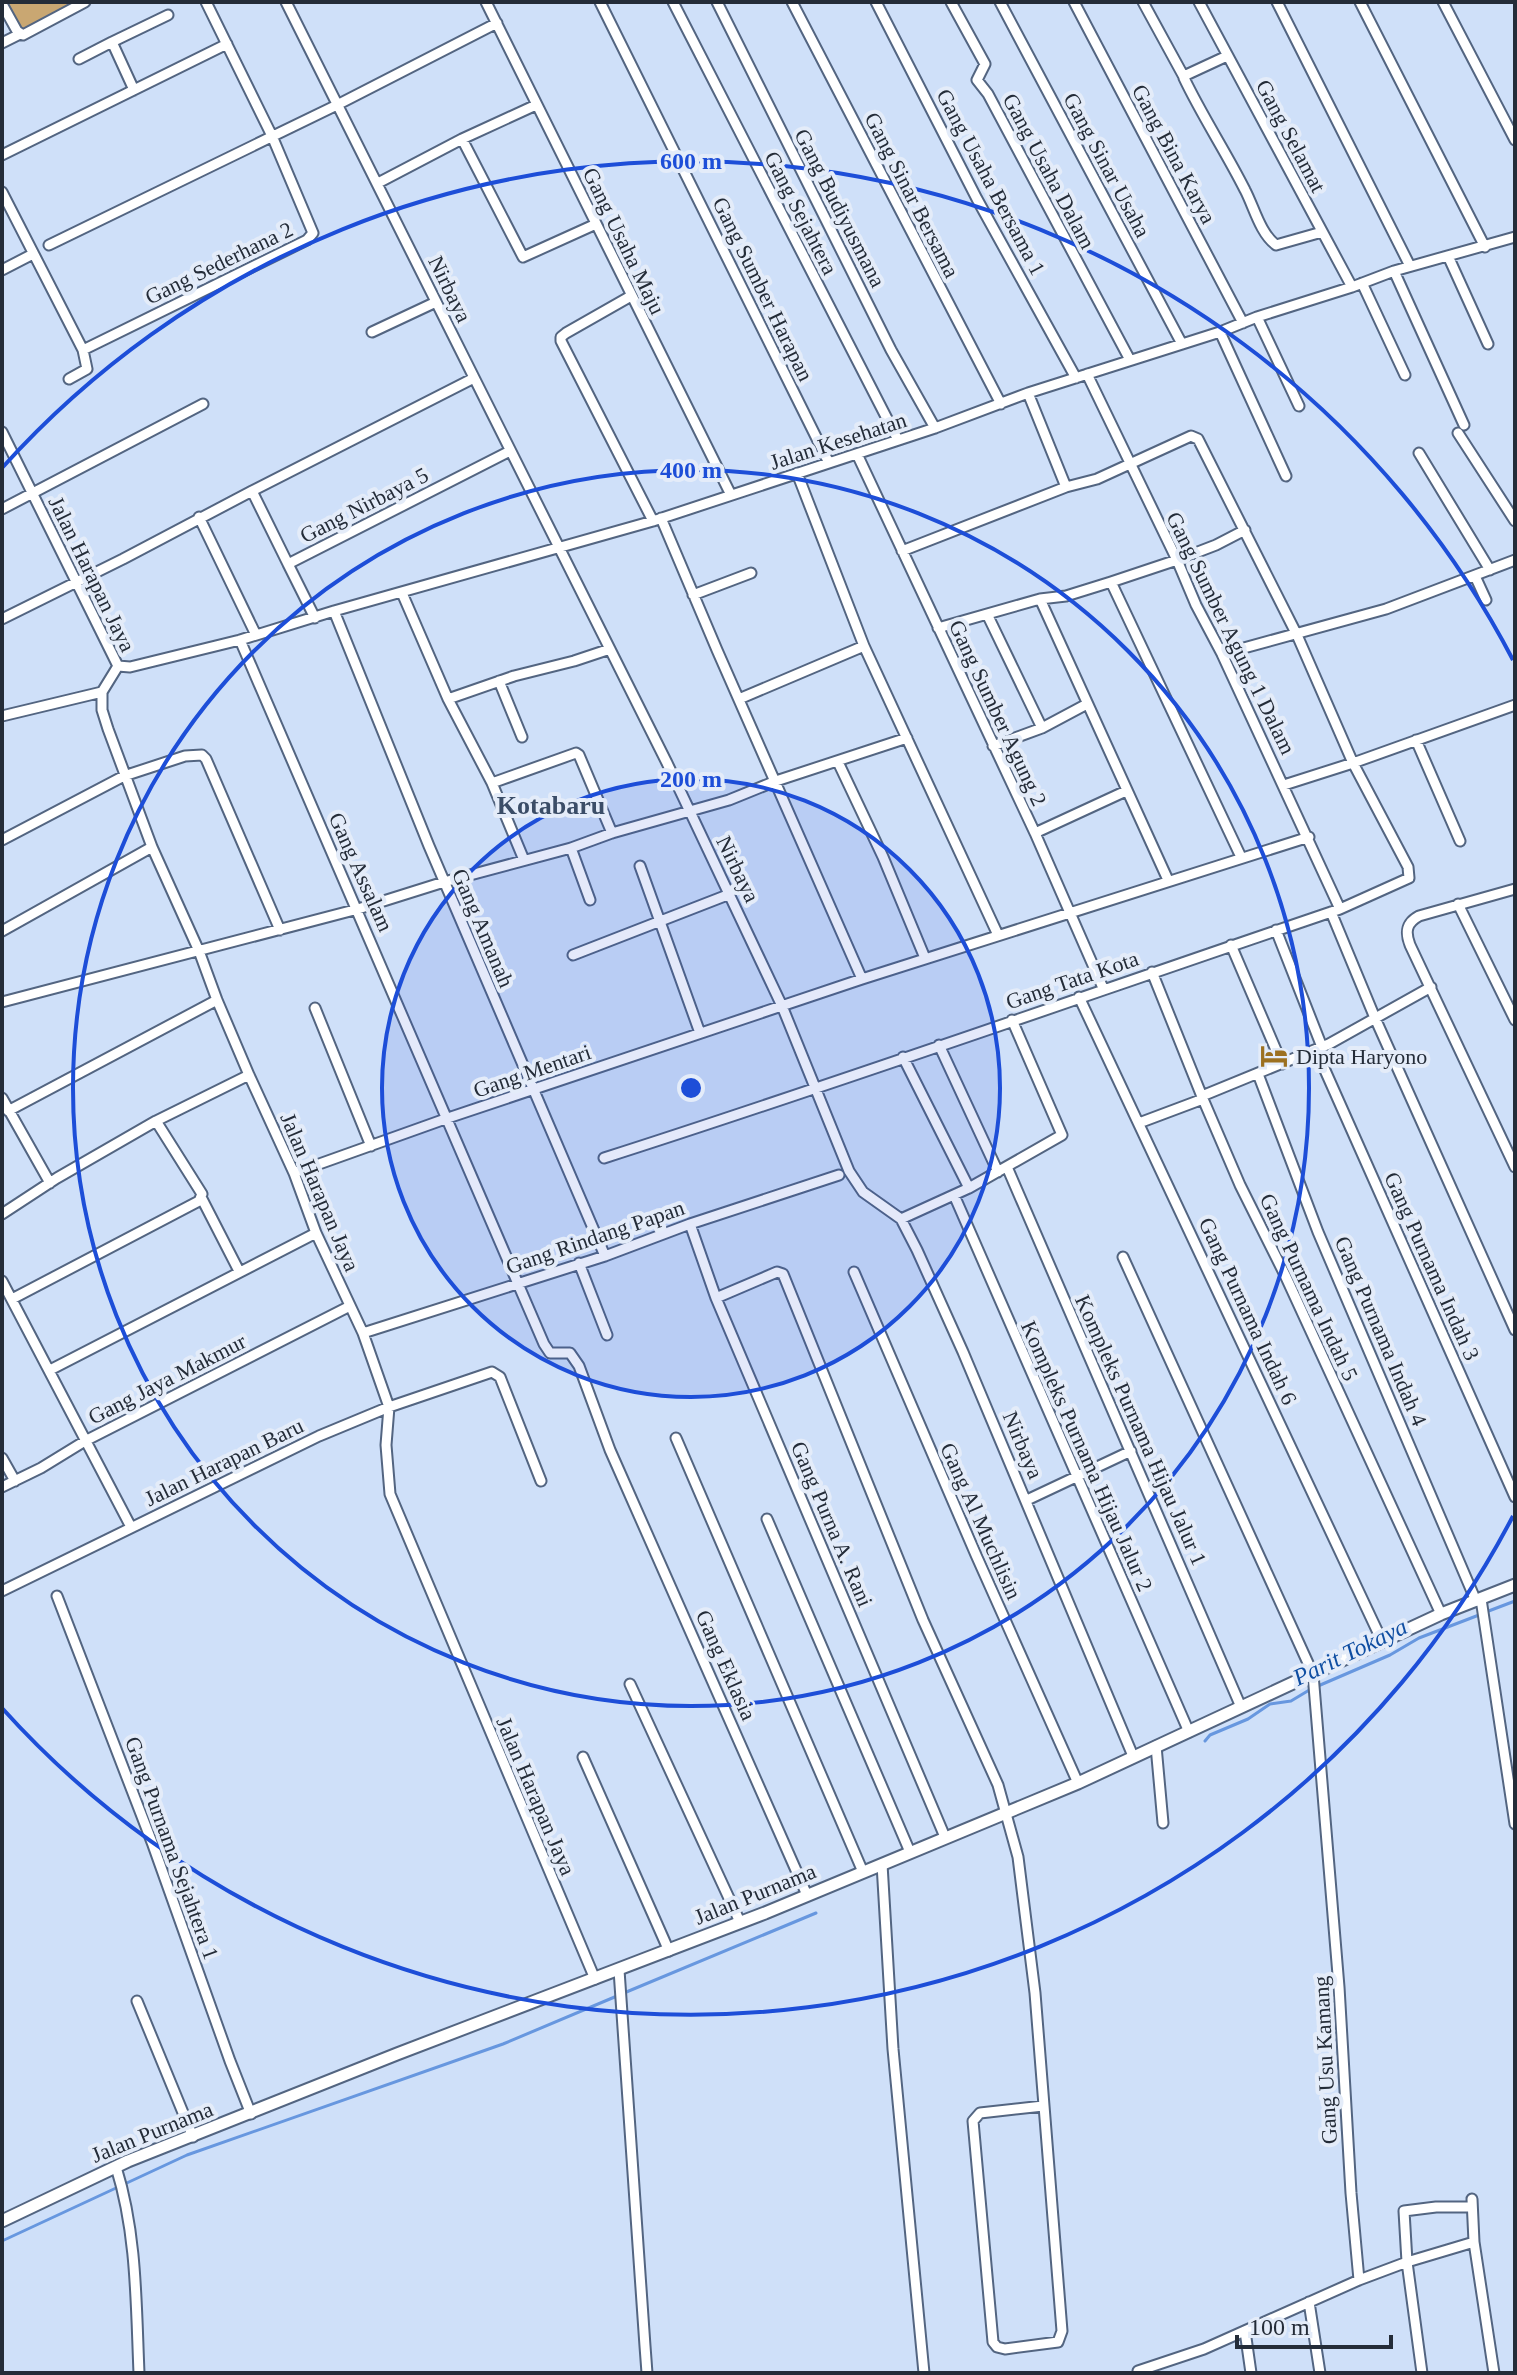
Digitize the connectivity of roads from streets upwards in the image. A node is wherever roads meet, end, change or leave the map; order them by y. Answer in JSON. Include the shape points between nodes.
{"nodes":[{"id":1,"x":85,"y":2,"type":"edge"},
{"id":2,"x":206,"y":2,"type":"edge"},
{"id":3,"x":286,"y":2,"type":"edge"},
{"id":4,"x":486,"y":2,"type":"edge"},
{"id":5,"x":600,"y":2,"type":"edge"},
{"id":6,"x":673,"y":2,"type":"edge"},
{"id":7,"x":717,"y":2,"type":"edge"},
{"id":8,"x":792,"y":2,"type":"edge"},
{"id":9,"x":876,"y":2,"type":"edge"},
{"id":10,"x":951,"y":2,"type":"edge"},
{"id":11,"x":1000,"y":2,"type":"edge"},
{"id":12,"x":1074,"y":2,"type":"edge"},
{"id":13,"x":1143,"y":2,"type":"edge"},
{"id":14,"x":1199,"y":2,"type":"edge"},
{"id":15,"x":1277,"y":2,"type":"edge"},
{"id":16,"x":1360,"y":2,"type":"edge"},
{"id":17,"x":1443,"y":2,"type":"edge"},
{"id":18,"x":2,"y":4,"type":"edge"},
{"id":19,"x":168,"y":15,"type":"dead end"},
{"id":20,"x":497,"y":23,"type":"junction"},
{"id":21,"x":20,"y":34,"type":"junction"},
{"id":22,"x":112,"y":42,"type":"junction"},
{"id":23,"x":2,"y":43,"type":"edge"},
{"id":24,"x":227,"y":44,"type":"junction"},
{"id":25,"x":1227,"y":56,"type":"junction"},
{"id":26,"x":79,"y":59,"type":"dead end"},
{"id":27,"x":1184,"y":77,"type":"junction"},
{"id":28,"x":134,"y":90,"type":"junction"},
{"id":29,"x":337,"y":105,"type":"junction"},
{"id":30,"x":536,"y":105,"type":"junction"},
{"id":31,"x":272,"y":136,"type":"junction"},
{"id":32,"x":462,"y":139,"type":"junction"},
{"id":33,"x":1515,"y":140,"type":"edge"},
{"id":34,"x":2,"y":155,"type":"edge"},
{"id":35,"x":378,"y":183,"type":"junction"},
{"id":36,"x":2,"y":192,"type":"edge"},
{"id":37,"x":596,"y":224,"type":"junction"},
{"id":38,"x":1322,"y":232,"type":"junction"},
{"id":39,"x":1515,"y":237,"type":"edge"},
{"id":40,"x":49,"y":245,"type":"dead end"},
{"id":41,"x":1485,"y":247,"type":"junction"},
{"id":42,"x":33,"y":254,"type":"junction"},
{"id":43,"x":1448,"y":256,"type":"junction"},
{"id":44,"x":1410,"y":266,"type":"junction"},
{"id":45,"x":2,"y":270,"type":"edge"},
{"id":46,"x":1394,"y":271,"type":"junction"},
{"id":47,"x":1357,"y":285,"type":"junction"},
{"id":48,"x":631,"y":296,"type":"junction"},
{"id":49,"x":436,"y":302,"type":"junction"},
{"id":50,"x":1257,"y":317,"type":"junction"},
{"id":51,"x":1243,"y":323,"type":"junction"},
{"id":52,"x":372,"y":332,"type":"dead end"},
{"id":53,"x":1220,"y":332,"type":"junction"},
{"id":54,"x":1182,"y":344,"type":"junction"},
{"id":55,"x":1488,"y":344,"type":"dead end"},
{"id":56,"x":83,"y":350,"type":"junction"},
{"id":57,"x":1130,"y":360,"type":"junction"},
{"id":58,"x":1087,"y":374,"type":"junction"},
{"id":59,"x":1405,"y":375,"type":"dead end"},
{"id":60,"x":474,"y":378,"type":"junction"},
{"id":61,"x":1076,"y":378,"type":"junction"},
{"id":62,"x":69,"y":379,"type":"dead end"},
{"id":63,"x":1028,"y":393,"type":"junction"},
{"id":64,"x":203,"y":404,"type":"dead end"},
{"id":65,"x":1001,"y":404,"type":"junction"},
{"id":66,"x":1299,"y":406,"type":"dead end"},
{"id":67,"x":935,"y":428,"type":"junction"},
{"id":68,"x":2,"y":432,"type":"edge"},
{"id":69,"x":898,"y":440,"type":"junction"},
{"id":70,"x":510,"y":451,"type":"junction"},
{"id":71,"x":1419,"y":453,"type":"dead end"},
{"id":72,"x":857,"y":454,"type":"junction"},
{"id":73,"x":829,"y":463,"type":"junction"},
{"id":74,"x":1130,"y":464,"type":"junction"},
{"id":75,"x":797,"y":473,"type":"junction"},
{"id":76,"x":1286,"y":476,"type":"dead end"},
{"id":77,"x":1066,"y":487,"type":"junction"},
{"id":78,"x":252,"y":491,"type":"junction"},
{"id":79,"x":33,"y":493,"type":"junction"},
{"id":80,"x":731,"y":495,"type":"junction"},
{"id":81,"x":2,"y":509,"type":"edge"},
{"id":82,"x":199,"y":517,"type":"junction"},
{"id":83,"x":657,"y":520,"type":"junction"},
{"id":84,"x":1515,"y":521,"type":"edge"},
{"id":85,"x":1245,"y":530,"type":"junction"},
{"id":86,"x":560,"y":548,"type":"junction"},
{"id":87,"x":902,"y":551,"type":"junction"},
{"id":88,"x":1177,"y":560,"type":"junction"},
{"id":89,"x":1515,"y":560,"type":"edge"},
{"id":90,"x":288,"y":564,"type":"junction"},
{"id":91,"x":1490,"y":570,"type":"junction"},
{"id":92,"x":751,"y":573,"type":"dead end"},
{"id":93,"x":1475,"y":576,"type":"junction"},
{"id":94,"x":76,"y":580,"type":"junction"},
{"id":95,"x":1111,"y":582,"type":"junction"},
{"id":96,"x":402,"y":593,"type":"junction"},
{"id":97,"x":693,"y":595,"type":"junction"},
{"id":98,"x":1040,"y":599,"type":"junction"},
{"id":99,"x":1486,"y":600,"type":"dead end"},
{"id":100,"x":334,"y":611,"type":"junction"},
{"id":101,"x":987,"y":614,"type":"junction"},
{"id":102,"x":315,"y":618,"type":"junction"},
{"id":103,"x":2,"y":619,"type":"edge"},
{"id":104,"x":938,"y":628,"type":"junction"},
{"id":105,"x":256,"y":635,"type":"junction"},
{"id":106,"x":1297,"y":635,"type":"junction"},
{"id":107,"x":240,"y":640,"type":"junction"},
{"id":108,"x":864,"y":646,"type":"junction"},
{"id":109,"x":610,"y":649,"type":"junction"},
{"id":110,"x":1222,"y":654,"type":"junction"},
{"id":111,"x":118,"y":666,"type":"junction"},
{"id":112,"x":499,"y":681,"type":"junction"},
{"id":113,"x":102,"y":692,"type":"junction"},
{"id":114,"x":448,"y":699,"type":"junction"},
{"id":115,"x":739,"y":699,"type":"junction"},
{"id":116,"x":1087,"y":704,"type":"junction"},
{"id":117,"x":1515,"y":705,"type":"edge"},
{"id":118,"x":2,"y":716,"type":"edge"},
{"id":119,"x":1042,"y":728,"type":"junction"},
{"id":120,"x":522,"y":737,"type":"dead end"},
{"id":121,"x":907,"y":738,"type":"junction"},
{"id":122,"x":1416,"y":740,"type":"junction"},
{"id":123,"x":993,"y":746,"type":"junction"},
{"id":124,"x":838,"y":762,"type":"junction"},
{"id":125,"x":1353,"y":763,"type":"junction"},
{"id":126,"x":124,"y":776,"type":"junction"},
{"id":127,"x":776,"y":781,"type":"junction"},
{"id":128,"x":492,"y":783,"type":"junction"},
{"id":129,"x":1284,"y":785,"type":"junction"},
{"id":130,"x":1126,"y":791,"type":"junction"},
{"id":131,"x":690,"y":811,"type":"junction"},
{"id":132,"x":612,"y":833,"type":"junction"},
{"id":133,"x":1035,"y":833,"type":"junction"},
{"id":134,"x":1309,"y":837,"type":"junction"},
{"id":135,"x":2,"y":840,"type":"edge"},
{"id":136,"x":1460,"y":841,"type":"dead end"},
{"id":137,"x":152,"y":847,"type":"junction"},
{"id":138,"x":571,"y":848,"type":"junction"},
{"id":139,"x":1241,"y":857,"type":"junction"},
{"id":140,"x":524,"y":860,"type":"junction"},
{"id":141,"x":640,"y":866,"type":"dead end"},
{"id":142,"x":1168,"y":880,"type":"junction"},
{"id":143,"x":444,"y":882,"type":"junction"},
{"id":144,"x":1515,"y":889,"type":"edge"},
{"id":145,"x":730,"y":894,"type":"junction"},
{"id":146,"x":590,"y":900,"type":"dead end"},
{"id":147,"x":1458,"y":904,"type":"junction"},
{"id":148,"x":358,"y":909,"type":"junction"},
{"id":149,"x":1336,"y":910,"type":"junction"},
{"id":150,"x":1069,"y":912,"type":"junction"},
{"id":151,"x":659,"y":920,"type":"junction"},
{"id":152,"x":280,"y":930,"type":"junction"},
{"id":153,"x":1276,"y":930,"type":"junction"},
{"id":154,"x":2,"y":931,"type":"edge"},
{"id":155,"x":998,"y":935,"type":"junction"},
{"id":156,"x":1231,"y":945,"type":"junction"},
{"id":157,"x":199,"y":951,"type":"junction"},
{"id":158,"x":573,"y":955,"type":"dead end"},
{"id":159,"x":925,"y":958,"type":"junction"},
{"id":160,"x":1152,"y":972,"type":"junction"},
{"id":161,"x":862,"y":979,"type":"junction"},
{"id":162,"x":1431,"y":987,"type":"junction"},
{"id":163,"x":1103,"y":988,"type":"junction"},
{"id":164,"x":1079,"y":997,"type":"junction"},
{"id":165,"x":217,"y":1000,"type":"junction"},
{"id":166,"x":2,"y":1002,"type":"edge"},
{"id":167,"x":782,"y":1006,"type":"junction"},
{"id":168,"x":315,"y":1008,"type":"dead end"},
{"id":169,"x":1375,"y":1018,"type":"junction"},
{"id":170,"x":1012,"y":1020,"type":"junction"},
{"id":171,"x":1515,"y":1020,"type":"edge"},
{"id":172,"x":700,"y":1033,"type":"junction"},
{"id":173,"x":939,"y":1045,"type":"junction"},
{"id":174,"x":1319,"y":1048,"type":"junction"},
{"id":175,"x":903,"y":1057,"type":"junction"},
{"id":176,"x":1282,"y":1064,"type":"junction"},
{"id":177,"x":1258,"y":1074,"type":"junction"},
{"id":178,"x":249,"y":1075,"type":"junction"},
{"id":179,"x":532,"y":1090,"type":"junction"},
{"id":180,"x":816,"y":1090,"type":"junction"},
{"id":181,"x":2,"y":1098,"type":"edge"},
{"id":182,"x":1203,"y":1098,"type":"junction"},
{"id":183,"x":8,"y":1111,"type":"junction"},
{"id":184,"x":448,"y":1118,"type":"junction"},
{"id":185,"x":156,"y":1121,"type":"junction"},
{"id":186,"x":1139,"y":1123,"type":"junction"},
{"id":187,"x":371,"y":1146,"type":"junction"},
{"id":188,"x":604,"y":1158,"type":"dead end"},
{"id":189,"x":1515,"y":1167,"type":"edge"},
{"id":190,"x":1002,"y":1170,"type":"junction"},
{"id":191,"x":294,"y":1173,"type":"junction"},
{"id":192,"x":844,"y":1173,"type":"junction"},
{"id":193,"x":50,"y":1183,"type":"junction"},
{"id":194,"x":969,"y":1188,"type":"junction"},
{"id":195,"x":954,"y":1195,"type":"junction"},
{"id":196,"x":201,"y":1197,"type":"junction"},
{"id":197,"x":2,"y":1214,"type":"edge"},
{"id":198,"x":901,"y":1219,"type":"junction"},
{"id":199,"x":690,"y":1224,"type":"junction"},
{"id":200,"x":316,"y":1233,"type":"junction"},
{"id":201,"x":605,"y":1256,"type":"junction"},
{"id":202,"x":1123,"y":1257,"type":"dead end"},
{"id":203,"x":579,"y":1263,"type":"junction"},
{"id":204,"x":239,"y":1271,"type":"junction"},
{"id":205,"x":854,"y":1272,"type":"dead end"},
{"id":206,"x":2,"y":1281,"type":"edge"},
{"id":207,"x":518,"y":1283,"type":"junction"},
{"id":208,"x":716,"y":1298,"type":"junction"},
{"id":209,"x":12,"y":1299,"type":"junction"},
{"id":210,"x":350,"y":1306,"type":"junction"},
{"id":211,"x":1515,"y":1330,"type":"edge"},
{"id":212,"x":363,"y":1333,"type":"junction"},
{"id":213,"x":607,"y":1335,"type":"dead end"},
{"id":214,"x":50,"y":1370,"type":"junction"},
{"id":215,"x":389,"y":1407,"type":"junction"},
{"id":216,"x":676,"y":1438,"type":"dead end"},
{"id":217,"x":85,"y":1441,"type":"junction"},
{"id":218,"x":1131,"y":1451,"type":"junction"},
{"id":219,"x":2,"y":1458,"type":"edge"},
{"id":220,"x":1077,"y":1478,"type":"junction"},
{"id":221,"x":15,"y":1481,"type":"junction"},
{"id":222,"x":541,"y":1481,"type":"dead end"},
{"id":223,"x":2,"y":1487,"type":"edge"},
{"id":224,"x":1515,"y":1497,"type":"edge"},
{"id":225,"x":1027,"y":1500,"type":"junction"},
{"id":226,"x":767,"y":1519,"type":"dead end"},
{"id":227,"x":131,"y":1527,"type":"junction"},
{"id":228,"x":1515,"y":1585,"type":"edge"},
{"id":229,"x":2,"y":1591,"type":"edge"},
{"id":230,"x":57,"y":1596,"type":"dead end"},
{"id":231,"x":1480,"y":1603,"type":"junction"},
{"id":232,"x":1441,"y":1614,"type":"junction"},
{"id":233,"x":1382,"y":1641,"type":"junction"},
{"id":234,"x":630,"y":1684,"type":"dead end"},
{"id":235,"x":1314,"y":1684,"type":"junction"},
{"id":236,"x":1241,"y":1707,"type":"junction"},
{"id":237,"x":1189,"y":1732,"type":"junction"},
{"id":238,"x":1156,"y":1746,"type":"junction"},
{"id":239,"x":1133,"y":1756,"type":"junction"},
{"id":240,"x":583,"y":1757,"type":"dead end"},
{"id":241,"x":1078,"y":1783,"type":"junction"},
{"id":242,"x":1006,"y":1812,"type":"junction"},
{"id":243,"x":1163,"y":1823,"type":"dead end"},
{"id":244,"x":1515,"y":1824,"type":"edge"},
{"id":245,"x":945,"y":1837,"type":"junction"},
{"id":246,"x":910,"y":1852,"type":"junction"},
{"id":247,"x":882,"y":1864,"type":"junction"},
{"id":248,"x":863,"y":1872,"type":"junction"},
{"id":249,"x":807,"y":1895,"type":"junction"},
{"id":250,"x":740,"y":1922,"type":"junction"},
{"id":251,"x":669,"y":1951,"type":"junction"},
{"id":252,"x":619,"y":1971,"type":"junction"},
{"id":253,"x":595,"y":1979,"type":"junction"},
{"id":254,"x":137,"y":2001,"type":"dead end"},
{"id":255,"x":1043,"y":2106,"type":"junction"},
{"id":256,"x":251,"y":2114,"type":"junction"},
{"id":257,"x":193,"y":2137,"type":"junction"},
{"id":258,"x":116,"y":2167,"type":"junction"},
{"id":259,"x":2,"y":2221,"type":"edge"},
{"id":260,"x":1474,"y":2242,"type":"junction"},
{"id":261,"x":1407,"y":2262,"type":"junction"},
{"id":262,"x":1359,"y":2280,"type":"junction"},
{"id":263,"x":1309,"y":2302,"type":"junction"},
{"id":264,"x":1245,"y":2331,"type":"junction"},
{"id":265,"x":1138,"y":2371,"type":"edge"},
{"id":266,"x":139,"y":2373,"type":"edge"},
{"id":267,"x":647,"y":2373,"type":"edge"},
{"id":268,"x":924,"y":2373,"type":"edge"},
{"id":269,"x":1251,"y":2373,"type":"edge"},
{"id":270,"x":1320,"y":2373,"type":"edge"},
{"id":271,"x":1422,"y":2373,"type":"edge"},
{"id":272,"x":1494,"y":2373,"type":"edge"}],
"edges":[{"from":1,"to":21,"type":"street"},
{"from":2,"to":24,"type":"street","name":"Gang Sederhana 2"},
{"from":3,"to":29,"type":"street","name":"Nirbaya"},
{"from":4,"to":20,"type":"street","name":"Gang Usaha Maju"},
{"from":5,"to":73,"type":"street","name":"Gang Sumber Harapan"},
{"from":6,"to":69,"type":"street","name":"Gang Sejahtera"},
{"from":7,"to":67,"type":"street","name":"Gang Budiyusmana"},
{"from":8,"to":65,"type":"street","name":"Gang Sinar Bersama"},
{"from":9,"to":61,"type":"street","name":"Gang Usaha Bersama 1"},
{"from":10,"to":57,"type":"street","name":"Gang Usaha Dalam","via":[[985,64],[977,80]]},
{"from":11,"to":54,"type":"street","name":"Gang Sinar Usaha"},
{"from":12,"to":51,"type":"street","name":"Gang Bina Karya"},
{"from":13,"to":27,"type":"street"},
{"from":14,"to":25,"type":"street","name":"Gang Selamat"},
{"from":15,"to":44,"type":"street"},
{"from":16,"to":41,"type":"street"},
{"from":17,"to":33,"type":"street"},
{"from":18,"to":21,"type":"street"},
{"from":19,"to":22,"type":"street"},
{"from":20,"to":29,"type":"street"},
{"from":20,"to":30,"type":"street","name":"Gang Usaha Maju"},
{"from":21,"to":23,"type":"street"},
{"from":22,"to":26,"type":"street"},
{"from":22,"to":28,"type":"street"},
{"from":24,"to":28,"type":"street"},
{"from":24,"to":31,"type":"street","name":"Gang Sederhana 2"},
{"from":25,"to":27,"type":"street"},
{"from":25,"to":38,"type":"street","name":"Gang Selamat"},
{"from":27,"to":38,"type":"street","via":[[1271,242],[1280,245]]},
{"from":28,"to":34,"type":"street"},
{"from":29,"to":31,"type":"street"},
{"from":29,"to":35,"type":"street","name":"Nirbaya"},
{"from":30,"to":32,"type":"street"},
{"from":30,"to":37,"type":"street","name":"Gang Usaha Maju"},
{"from":31,"to":40,"type":"street"},
{"from":31,"to":56,"type":"street","name":"Gang Sederhana 2","via":[[312,237]]},
{"from":32,"to":35,"type":"street"},
{"from":32,"to":37,"type":"street","via":[[523,257]]},
{"from":35,"to":49,"type":"street","name":"Nirbaya"},
{"from":36,"to":42,"type":"street"},
{"from":37,"to":48,"type":"street","name":"Gang Usaha Maju"},
{"from":38,"to":47,"type":"street","name":"Gang Selamat"},
{"from":39,"to":41,"type":"street","name":"Jalan Kesehatan"},
{"from":41,"to":43,"type":"street","name":"Jalan Kesehatan"},
{"from":42,"to":45,"type":"street"},
{"from":42,"to":56,"type":"street"},
{"from":43,"to":44,"type":"street","name":"Jalan Kesehatan"},
{"from":43,"to":55,"type":"street"},
{"from":44,"to":46,"type":"street","name":"Jalan Kesehatan"},
{"from":46,"to":47,"type":"street","name":"Jalan Kesehatan"},
{"from":46,"to":84,"type":"street","via":[[1461,429]]},
{"from":47,"to":50,"type":"street","name":"Jalan Kesehatan"},
{"from":47,"to":59,"type":"street","name":"Gang Selamat"},
{"from":48,"to":80,"type":"street","name":"Gang Usaha Maju"},
{"from":48,"to":83,"type":"street","via":[[566,333],[561,341]]},
{"from":49,"to":52,"type":"street"},
{"from":49,"to":60,"type":"street","name":"Nirbaya"},
{"from":50,"to":51,"type":"street","name":"Jalan Kesehatan"},
{"from":50,"to":66,"type":"street"},
{"from":51,"to":53,"type":"street","name":"Jalan Kesehatan"},
{"from":53,"to":54,"type":"street","name":"Jalan Kesehatan"},
{"from":53,"to":76,"type":"street"},
{"from":54,"to":57,"type":"street","name":"Jalan Kesehatan"},
{"from":56,"to":62,"type":"street","via":[[87,369]]},
{"from":57,"to":58,"type":"street","name":"Jalan Kesehatan"},
{"from":58,"to":61,"type":"street","name":"Jalan Kesehatan"},
{"from":58,"to":74,"type":"street","name":"Gang Sumber Agung 1 Dalam"},
{"from":60,"to":70,"type":"street","name":"Nirbaya"},
{"from":60,"to":78,"type":"street"},
{"from":61,"to":63,"type":"street","name":"Jalan Kesehatan"},
{"from":63,"to":65,"type":"street","name":"Jalan Kesehatan"},
{"from":63,"to":77,"type":"street"},
{"from":64,"to":79,"type":"street"},
{"from":65,"to":67,"type":"street","name":"Jalan Kesehatan"},
{"from":67,"to":69,"type":"street","name":"Jalan Kesehatan"},
{"from":68,"to":79,"type":"street","name":"Jalan Harapan Jaya"},
{"from":69,"to":72,"type":"street","name":"Jalan Kesehatan"},
{"from":70,"to":86,"type":"street","name":"Nirbaya"},
{"from":70,"to":90,"type":"street","name":"Gang Nirbaya 5"},
{"from":71,"to":91,"type":"street"},
{"from":72,"to":73,"type":"street","name":"Jalan Kesehatan"},
{"from":72,"to":87,"type":"street","name":"Gang Sumber Agung 2"},
{"from":73,"to":75,"type":"street","name":"Jalan Kesehatan"},
{"from":74,"to":77,"type":"street"},
{"from":74,"to":85,"type":"street","via":[[1195,437]]},
{"from":74,"to":88,"type":"street","name":"Gang Sumber Agung 1 Dalam"},
{"from":75,"to":80,"type":"street","name":"Jalan Kesehatan"},
{"from":75,"to":108,"type":"street"},
{"from":77,"to":87,"type":"street"},
{"from":78,"to":82,"type":"street"},
{"from":78,"to":90,"type":"street"},
{"from":79,"to":81,"type":"street"},
{"from":79,"to":94,"type":"street","name":"Jalan Harapan Jaya"},
{"from":80,"to":83,"type":"street","name":"Jalan Kesehatan"},
{"from":82,"to":94,"type":"street"},
{"from":82,"to":105,"type":"street"},
{"from":83,"to":86,"type":"street","name":"Jalan Kesehatan"},
{"from":83,"to":97,"type":"street"},
{"from":85,"to":88,"type":"street"},
{"from":85,"to":106,"type":"street"},
{"from":86,"to":96,"type":"street","name":"Jalan Kesehatan"},
{"from":86,"to":109,"type":"street","name":"Nirbaya"},
{"from":87,"to":104,"type":"street","name":"Gang Sumber Agung 2"},
{"from":88,"to":95,"type":"street"},
{"from":88,"to":110,"type":"street","name":"Gang Sumber Agung 1 Dalam"},
{"from":89,"to":91,"type":"street"},
{"from":90,"to":102,"type":"street","name":"Gang Nirbaya 5"},
{"from":91,"to":93,"type":"street"},
{"from":92,"to":97,"type":"street"},
{"from":93,"to":99,"type":"street"},
{"from":93,"to":106,"type":"street"},
{"from":94,"to":103,"type":"street"},
{"from":94,"to":111,"type":"street","name":"Jalan Harapan Jaya"},
{"from":95,"to":98,"type":"street"},
{"from":95,"to":139,"type":"street"},
{"from":96,"to":100,"type":"street","name":"Jalan Kesehatan"},
{"from":96,"to":114,"type":"street"},
{"from":97,"to":115,"type":"street"},
{"from":98,"to":101,"type":"street"},
{"from":98,"to":116,"type":"street"},
{"from":100,"to":102,"type":"street","name":"Jalan Kesehatan"},
{"from":100,"to":143,"type":"street","name":"Gang Amanah"},
{"from":101,"to":104,"type":"street"},
{"from":101,"to":119,"type":"street"},
{"from":102,"to":105,"type":"street","name":"Jalan Kesehatan"},
{"from":104,"to":123,"type":"street","name":"Gang Sumber Agung 2"},
{"from":105,"to":107,"type":"street","name":"Jalan Kesehatan"},
{"from":106,"to":110,"type":"street"},
{"from":106,"to":125,"type":"street"},
{"from":107,"to":111,"type":"street","name":"Jalan Kesehatan"},
{"from":107,"to":148,"type":"street","name":"Gang Assalam"},
{"from":108,"to":115,"type":"street"},
{"from":108,"to":121,"type":"street"},
{"from":109,"to":112,"type":"street"},
{"from":109,"to":131,"type":"street","name":"Nirbaya"},
{"from":110,"to":129,"type":"street","name":"Gang Sumber Agung 1 Dalam"},
{"from":111,"to":113,"type":"street","name":"Jalan Harapan Jaya"},
{"from":112,"to":114,"type":"street"},
{"from":112,"to":120,"type":"street"},
{"from":113,"to":118,"type":"street"},
{"from":113,"to":126,"type":"street","name":"Jalan Harapan Jaya","via":[[102,710]]},
{"from":114,"to":128,"type":"street"},
{"from":115,"to":127,"type":"street"},
{"from":116,"to":119,"type":"street"},
{"from":116,"to":130,"type":"street"},
{"from":117,"to":122,"type":"street"},
{"from":119,"to":123,"type":"street"},
{"from":121,"to":124,"type":"street"},
{"from":121,"to":155,"type":"street"},
{"from":122,"to":125,"type":"street"},
{"from":122,"to":136,"type":"street"},
{"from":123,"to":133,"type":"street","name":"Gang Sumber Agung 2"},
{"from":124,"to":127,"type":"street"},
{"from":124,"to":159,"type":"street"},
{"from":125,"to":129,"type":"street"},
{"from":125,"to":149,"type":"street","name":"Gang Tata Kota","via":[[1410,874]]},
{"from":126,"to":135,"type":"street"},
{"from":126,"to":137,"type":"street","name":"Jalan Harapan Jaya"},
{"from":126,"to":152,"type":"street","via":[[185,756],[206,759]]},
{"from":127,"to":131,"type":"street"},
{"from":127,"to":161,"type":"street"},
{"from":128,"to":132,"type":"street","via":[[576,753]]},
{"from":128,"to":140,"type":"street"},
{"from":129,"to":134,"type":"street","name":"Gang Sumber Agung 1 Dalam"},
{"from":130,"to":133,"type":"street"},
{"from":130,"to":142,"type":"street"},
{"from":131,"to":132,"type":"street"},
{"from":131,"to":145,"type":"street","name":"Nirbaya"},
{"from":132,"to":138,"type":"street"},
{"from":133,"to":150,"type":"street","name":"Gang Sumber Agung 2"},
{"from":134,"to":139,"type":"street","name":"Gang Mentari"},
{"from":134,"to":149,"type":"street","name":"Gang Sumber Agung 1 Dalam"},
{"from":137,"to":154,"type":"street"},
{"from":137,"to":157,"type":"street","name":"Jalan Harapan Jaya"},
{"from":138,"to":140,"type":"street"},
{"from":138,"to":146,"type":"street"},
{"from":139,"to":142,"type":"street","name":"Gang Mentari"},
{"from":140,"to":143,"type":"street"},
{"from":141,"to":151,"type":"street"},
{"from":142,"to":150,"type":"street","name":"Gang Mentari"},
{"from":143,"to":148,"type":"street"},
{"from":143,"to":179,"type":"street","name":"Gang Amanah"},
{"from":144,"to":147,"type":"street"},
{"from":145,"to":151,"type":"street"},
{"from":145,"to":167,"type":"street","name":"Nirbaya"},
{"from":147,"to":162,"type":"street","via":[[1419,916],[1407,926],[1406,937]]},
{"from":147,"to":171,"type":"street"},
{"from":148,"to":152,"type":"street"},
{"from":148,"to":184,"type":"street","name":"Gang Assalam"},
{"from":149,"to":153,"type":"street","name":"Gang Tata Kota"},
{"from":149,"to":169,"type":"street","name":"Gang Sumber Agung 1 Dalam"},
{"from":150,"to":155,"type":"street","name":"Gang Mentari"},
{"from":150,"to":163,"type":"street","name":"Gang Sumber Agung 2"},
{"from":151,"to":158,"type":"street"},
{"from":151,"to":172,"type":"street"},
{"from":152,"to":157,"type":"street"},
{"from":153,"to":156,"type":"street","name":"Gang Tata Kota"},
{"from":153,"to":174,"type":"street","name":"Gang Purnama Indah 3"},
{"from":155,"to":159,"type":"street","name":"Gang Mentari"},
{"from":156,"to":160,"type":"street","name":"Gang Tata Kota"},
{"from":156,"to":176,"type":"street"},
{"from":157,"to":165,"type":"street","name":"Jalan Harapan Jaya"},
{"from":157,"to":166,"type":"street"},
{"from":159,"to":161,"type":"street","name":"Gang Mentari"},
{"from":160,"to":163,"type":"street","name":"Gang Tata Kota"},
{"from":160,"to":182,"type":"street","name":"Gang Purnama Indah 5"},
{"from":161,"to":167,"type":"street","name":"Gang Mentari"},
{"from":162,"to":169,"type":"street"},
{"from":162,"to":189,"type":"street"},
{"from":163,"to":164,"type":"street","name":"Gang Tata Kota"},
{"from":164,"to":170,"type":"street","name":"Gang Tata Kota"},
{"from":164,"to":186,"type":"street","name":"Gang Purnama Indah 6"},
{"from":165,"to":178,"type":"street","name":"Jalan Harapan Jaya"},
{"from":165,"to":183,"type":"street"},
{"from":167,"to":172,"type":"street","name":"Gang Mentari"},
{"from":167,"to":180,"type":"street","name":"Nirbaya"},
{"from":168,"to":187,"type":"street"},
{"from":169,"to":174,"type":"street"},
{"from":169,"to":211,"type":"street","name":"Gang Sumber Agung 1 Dalam"},
{"from":170,"to":173,"type":"street","name":"Gang Tata Kota"},
{"from":170,"to":190,"type":"street","via":[[1062,1135]]},
{"from":172,"to":179,"type":"street","name":"Gang Mentari"},
{"from":173,"to":175,"type":"street","name":"Gang Tata Kota"},
{"from":173,"to":190,"type":"street","name":"Kompleks Purnama Hijau Jalur 1"},
{"from":174,"to":176,"type":"street"},
{"from":174,"to":224,"type":"street","name":"Gang Purnama Indah 3"},
{"from":175,"to":180,"type":"street","name":"Gang Tata Kota"},
{"from":175,"to":194,"type":"street"},
{"from":176,"to":177,"type":"street"},
{"from":177,"to":182,"type":"street"},
{"from":177,"to":231,"type":"street","name":"Gang Purnama Indah 4","via":[[1318,1232]]},
{"from":178,"to":185,"type":"street"},
{"from":178,"to":191,"type":"street","name":"Jalan Harapan Jaya"},
{"from":179,"to":184,"type":"street","name":"Gang Mentari"},
{"from":179,"to":201,"type":"street","name":"Gang Amanah"},
{"from":180,"to":188,"type":"street","name":"Gang Tata Kota"},
{"from":180,"to":192,"type":"street","name":"Nirbaya"},
{"from":181,"to":183,"type":"street"},
{"from":182,"to":186,"type":"street"},
{"from":182,"to":232,"type":"street","name":"Gang Purnama Indah 5"},
{"from":183,"to":193,"type":"street"},
{"from":184,"to":187,"type":"street","name":"Gang Mentari"},
{"from":184,"to":207,"type":"street","name":"Gang Assalam"},
{"from":185,"to":193,"type":"street"},
{"from":185,"to":196,"type":"street"},
{"from":186,"to":233,"type":"street","name":"Gang Purnama Indah 6"},
{"from":187,"to":191,"type":"street","name":"Gang Mentari"},
{"from":190,"to":194,"type":"street"},
{"from":190,"to":218,"type":"street","name":"Kompleks Purnama Hijau Jalur 1"},
{"from":191,"to":200,"type":"street","name":"Jalan Harapan Jaya"},
{"from":192,"to":198,"type":"street","name":"Nirbaya"},
{"from":192,"to":199,"type":"street","name":"Gang Rindang Papan"},
{"from":193,"to":197,"type":"street"},
{"from":194,"to":195,"type":"street"},
{"from":195,"to":198,"type":"street"},
{"from":195,"to":220,"type":"street","name":"Kompleks Purnama Hijau Jalur 2"},
{"from":196,"to":204,"type":"street"},
{"from":196,"to":209,"type":"street"},
{"from":198,"to":225,"type":"street","name":"Nirbaya"},
{"from":199,"to":201,"type":"street","name":"Gang Rindang Papan"},
{"from":199,"to":208,"type":"street","name":"Gang Purna A. Rani"},
{"from":200,"to":204,"type":"street"},
{"from":200,"to":210,"type":"street","name":"Jalan Harapan Jaya"},
{"from":201,"to":203,"type":"street","name":"Gang Rindang Papan"},
{"from":202,"to":235,"type":"street","name":"Gang Usu Kamang"},
{"from":203,"to":207,"type":"street","name":"Gang Rindang Papan"},
{"from":203,"to":213,"type":"street"},
{"from":204,"to":214,"type":"street"},
{"from":205,"to":241,"type":"street","name":"Gang Al Muchlisin"},
{"from":206,"to":209,"type":"street"},
{"from":207,"to":212,"type":"street","name":"Gang Rindang Papan"},
{"from":207,"to":249,"type":"street","name":"Gang Eklasia","via":[[548,1351],[574,1356],[610,1450]]},
{"from":208,"to":242,"type":"street","via":[[783,1274]]},
{"from":208,"to":245,"type":"street","name":"Gang Purna A. Rani"},
{"from":209,"to":214,"type":"street"},
{"from":210,"to":212,"type":"street","name":"Jalan Harapan Jaya"},
{"from":210,"to":217,"type":"street","name":"Gang Jaya Makmur"},
{"from":212,"to":215,"type":"street","name":"Jalan Harapan Jaya"},
{"from":214,"to":217,"type":"street"},
{"from":215,"to":222,"type":"street","name":"Jalan Harapan Baru","via":[[496,1373]]},
{"from":215,"to":227,"type":"street","name":"Jalan Harapan Baru"},
{"from":215,"to":253,"type":"street","name":"Jalan Harapan Jaya","via":[[390,1494]]},
{"from":216,"to":248,"type":"street"},
{"from":217,"to":221,"type":"street","name":"Gang Jaya Makmur"},
{"from":217,"to":227,"type":"street"},
{"from":218,"to":220,"type":"street"},
{"from":218,"to":236,"type":"street","name":"Kompleks Purnama Hijau Jalur 1"},
{"from":219,"to":221,"type":"street"},
{"from":220,"to":225,"type":"street"},
{"from":220,"to":237,"type":"street","name":"Kompleks Purnama Hijau Jalur 2"},
{"from":221,"to":223,"type":"street","name":"Gang Jaya Makmur"},
{"from":225,"to":239,"type":"street","name":"Nirbaya"},
{"from":226,"to":246,"type":"street"},
{"from":227,"to":229,"type":"street","name":"Jalan Harapan Baru"},
{"from":228,"to":231,"type":"street","name":"Jalan Purnama"},
{"from":230,"to":256,"type":"street","name":"Gang Purnama Sejahtera 1"},
{"from":231,"to":232,"type":"street","name":"Jalan Purnama"},
{"from":231,"to":244,"type":"street","name":"Gang Purnama Indah 4"},
{"from":232,"to":233,"type":"street","name":"Jalan Purnama"},
{"from":233,"to":235,"type":"street","name":"Jalan Purnama"},
{"from":234,"to":250,"type":"street"},
{"from":235,"to":236,"type":"street","name":"Jalan Purnama"},
{"from":235,"to":262,"type":"street","name":"Gang Usu Kamang"},
{"from":236,"to":237,"type":"street","name":"Jalan Purnama"},
{"from":237,"to":238,"type":"street","name":"Jalan Purnama"},
{"from":238,"to":239,"type":"street","name":"Jalan Purnama"},
{"from":238,"to":243,"type":"street"},
{"from":239,"to":241,"type":"street","name":"Jalan Purnama"},
{"from":240,"to":251,"type":"street"},
{"from":241,"to":242,"type":"street","name":"Jalan Purnama"},
{"from":242,"to":245,"type":"street","name":"Jalan Purnama"},
{"from":242,"to":255,"type":"street","via":[[1018,1857]]},
{"from":245,"to":246,"type":"street","name":"Jalan Purnama"},
{"from":246,"to":247,"type":"street","name":"Jalan Purnama"},
{"from":247,"to":248,"type":"street","name":"Jalan Purnama"},
{"from":247,"to":268,"type":"street","via":[[893,2049]]},
{"from":248,"to":249,"type":"street","name":"Jalan Purnama"},
{"from":249,"to":250,"type":"street","name":"Jalan Purnama"},
{"from":250,"to":251,"type":"street","name":"Jalan Purnama"},
{"from":251,"to":252,"type":"street","name":"Jalan Purnama"},
{"from":252,"to":253,"type":"street","name":"Jalan Purnama"},
{"from":252,"to":267,"type":"street"},
{"from":253,"to":256,"type":"street","name":"Jalan Purnama"},
{"from":254,"to":257,"type":"street"},
{"from":255,"to":255,"type":"street","via":[[1062,2331],[1058,2342],[1005,2349],[993,2342],[973,2121],[980,2113]]},
{"from":256,"to":257,"type":"street","name":"Jalan Purnama"},
{"from":257,"to":258,"type":"street","name":"Jalan Purnama"},
{"from":258,"to":259,"type":"street","name":"Jalan Purnama"},
{"from":258,"to":266,"type":"street","via":[[126,2198],[135,2268]]},
{"from":260,"to":261,"type":"street"},
{"from":260,"to":261,"type":"street","via":[[1472,2203],[1404,2211]]},
{"from":260,"to":272,"type":"street"},
{"from":261,"to":262,"type":"street"},
{"from":261,"to":271,"type":"street"},
{"from":262,"to":263,"type":"street"},
{"from":263,"to":264,"type":"street"},
{"from":263,"to":270,"type":"street"},
{"from":264,"to":265,"type":"street"},
{"from":264,"to":269,"type":"street"}]}
